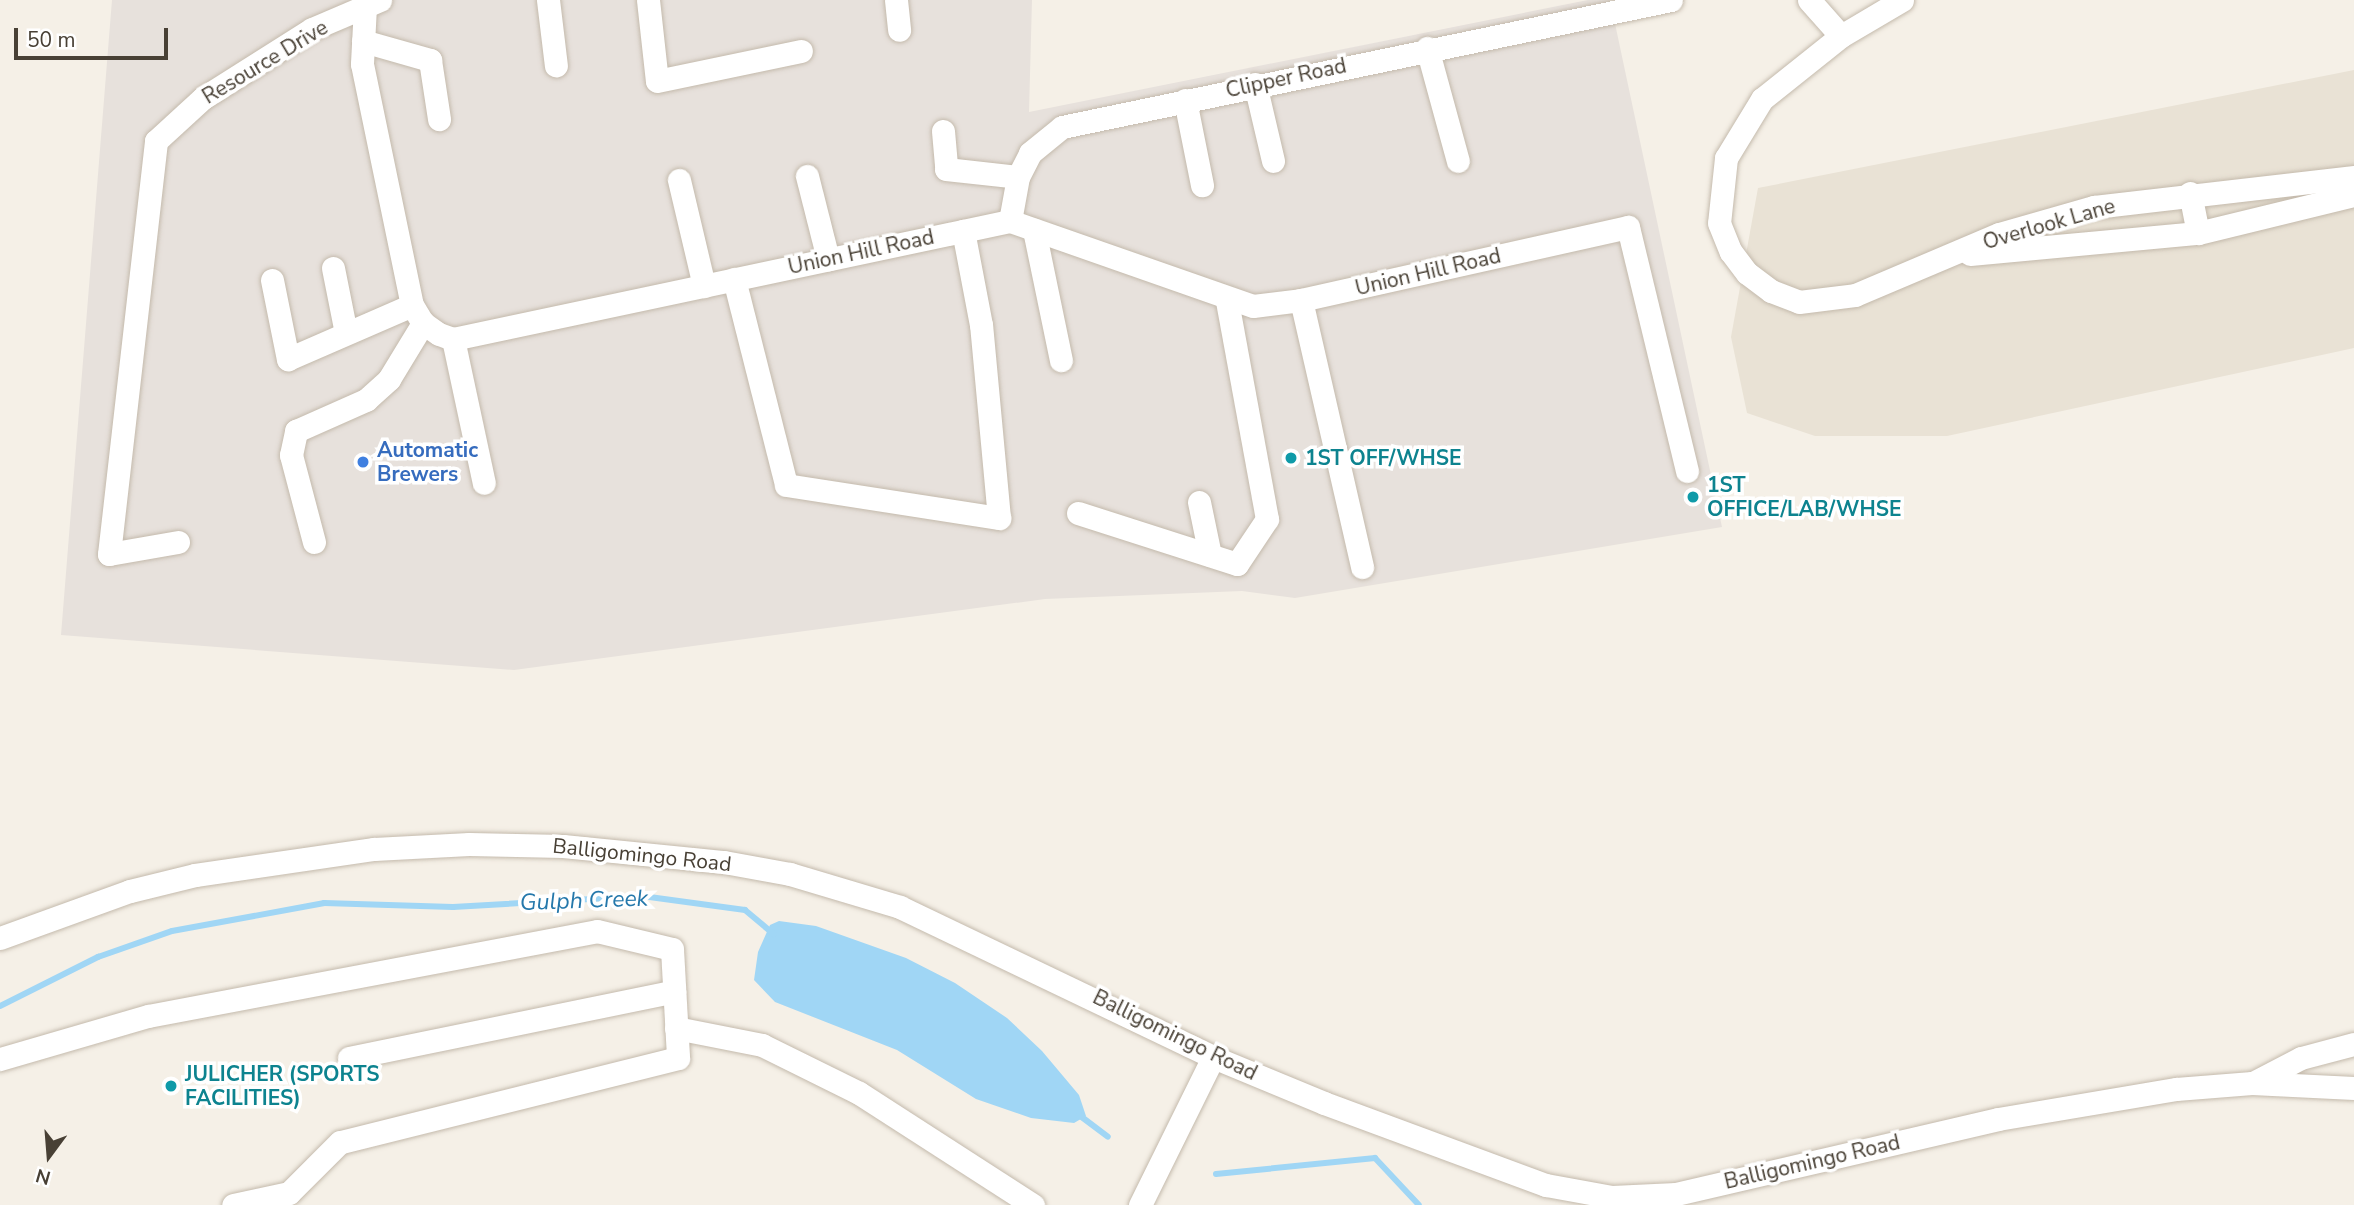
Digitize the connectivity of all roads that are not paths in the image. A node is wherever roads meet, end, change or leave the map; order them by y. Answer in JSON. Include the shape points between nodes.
{"nodes":[{"id":1,"x":548,"y":0,"type":"edge"},
{"id":2,"x":648,"y":0,"type":"edge"},
{"id":3,"x":896,"y":0,"type":"edge"},
{"id":4,"x":1671,"y":0,"type":"edge"},
{"id":5,"x":1808,"y":0,"type":"edge"},
{"id":6,"x":1902,"y":0,"type":"edge"},
{"id":7,"x":373,"y":3,"type":"edge"},
{"id":8,"x":899,"y":30,"type":"dead end"},
{"id":9,"x":1841,"y":36,"type":"junction"},
{"id":10,"x":363,"y":41,"type":"junction"},
{"id":11,"x":1427,"y":48,"type":"junction"},
{"id":12,"x":801,"y":51,"type":"dead end"},
{"id":13,"x":556,"y":66,"type":"dead end"},
{"id":14,"x":1255,"y":84,"type":"junction"},
{"id":15,"x":1185,"y":100,"type":"junction"},
{"id":16,"x":439,"y":119,"type":"dead end"},
{"id":17,"x":943,"y":131,"type":"dead end"},
{"id":18,"x":1458,"y":161,"type":"dead end"},
{"id":19,"x":1273,"y":162,"type":"dead end"},
{"id":20,"x":807,"y":176,"type":"dead end"},
{"id":21,"x":1018,"y":177,"type":"junction"},
{"id":22,"x":2354,"y":177,"type":"edge"},
{"id":23,"x":679,"y":180,"type":"dead end"},
{"id":24,"x":1202,"y":185,"type":"dead end"},
{"id":25,"x":2190,"y":193,"type":"junction"},
{"id":26,"x":2354,"y":195,"type":"edge"},
{"id":27,"x":1010,"y":221,"type":"junction"},
{"id":28,"x":1034,"y":230,"type":"junction"},
{"id":29,"x":963,"y":231,"type":"junction"},
{"id":30,"x":2198,"y":233,"type":"junction"},
{"id":31,"x":1953,"y":256,"type":"junction"},
{"id":32,"x":828,"y":260,"type":"junction"},
{"id":33,"x":333,"y":268,"type":"dead end"},
{"id":34,"x":734,"y":279,"type":"junction"},
{"id":35,"x":272,"y":280,"type":"dead end"},
{"id":36,"x":704,"y":286,"type":"junction"},
{"id":37,"x":1227,"y":300,"type":"junction"},
{"id":38,"x":1301,"y":300,"type":"junction"},
{"id":39,"x":417,"y":314,"type":"junction"},
{"id":40,"x":346,"y":333,"type":"junction"},
{"id":41,"x":453,"y":339,"type":"junction"},
{"id":42,"x":1061,"y":360,"type":"dead end"},
{"id":43,"x":1687,"y":471,"type":"dead end"},
{"id":44,"x":484,"y":483,"type":"dead end"},
{"id":45,"x":1199,"y":502,"type":"dead end"},
{"id":46,"x":1077,"y":513,"type":"dead end"},
{"id":47,"x":178,"y":542,"type":"dead end"},
{"id":48,"x":314,"y":542,"type":"dead end"},
{"id":49,"x":1210,"y":555,"type":"junction"},
{"id":50,"x":1362,"y":567,"type":"dead end"},
{"id":51,"x":0,"y":938,"type":"edge"},
{"id":52,"x":674,"y":991,"type":"junction"},
{"id":53,"x":676,"y":1028,"type":"junction"},
{"id":54,"x":2354,"y":1044,"type":"edge"},
{"id":55,"x":1213,"y":1057,"type":"junction"},
{"id":56,"x":349,"y":1058,"type":"dead end"},
{"id":57,"x":0,"y":1059,"type":"edge"},
{"id":58,"x":2252,"y":1083,"type":"junction"},
{"id":59,"x":2354,"y":1088,"type":"edge"},
{"id":60,"x":1612,"y":1201,"type":"edge"},
{"id":61,"x":233,"y":1205,"type":"edge"},
{"id":62,"x":1033,"y":1205,"type":"edge"},
{"id":63,"x":1140,"y":1205,"type":"edge"}],
"edges":[{"from":1,"to":13,"type":"street"},
{"from":2,"to":12,"type":"street","via":[[657,81]]},
{"from":3,"to":8,"type":"street"},
{"from":4,"to":11,"type":"street","name":"Clipper Road"},
{"from":5,"to":9,"type":"street"},
{"from":6,"to":9,"type":"street","name":"Overlook Lane"},
{"from":7,"to":10,"type":"street"},
{"from":7,"to":47,"type":"street","name":"Resource Drive","via":[[312,29],[203,98],[156,141],[109,554]]},
{"from":9,"to":31,"type":"street","name":"Overlook Lane","via":[[1762,99],[1740,128],[1726,158],[1720,190],[1719,222],[1731,252],[1747,273],[1771,291],[1799,302],[1855,295]]},
{"from":10,"to":16,"type":"street","via":[[430,60]]},
{"from":10,"to":39,"type":"street","via":[[362,64]]},
{"from":11,"to":14,"type":"street","name":"Clipper Road"},
{"from":11,"to":18,"type":"street"},
{"from":14,"to":15,"type":"street","name":"Clipper Road"},
{"from":14,"to":19,"type":"street"},
{"from":15,"to":21,"type":"street","name":"Clipper Road","via":[[1062,127],[1030,153]]},
{"from":15,"to":24,"type":"street"},
{"from":17,"to":21,"type":"street","via":[[946,169]]},
{"from":20,"to":32,"type":"street"},
{"from":21,"to":27,"type":"street","name":"Clipper Road"},
{"from":22,"to":25,"type":"street","name":"Overlook Lane"},
{"from":23,"to":36,"type":"street"},
{"from":25,"to":30,"type":"street"},
{"from":25,"to":31,"type":"street","name":"Overlook Lane","via":[[2095,207],[1999,234]]},
{"from":26,"to":30,"type":"street","name":"Overlook Lane"},
{"from":27,"to":28,"type":"street","name":"Union Hill Road"},
{"from":27,"to":29,"type":"street","name":"Union Hill Road"},
{"from":28,"to":37,"type":"street","name":"Union Hill Road"},
{"from":28,"to":42,"type":"street"},
{"from":29,"to":32,"type":"street","name":"Union Hill Road"},
{"from":29,"to":34,"type":"street","via":[[981,325],[999,518],[786,485]]},
{"from":30,"to":31,"type":"street","name":"Overlook Lane"},
{"from":32,"to":34,"type":"street","name":"Union Hill Road"},
{"from":33,"to":40,"type":"street"},
{"from":34,"to":36,"type":"street","name":"Union Hill Road"},
{"from":35,"to":40,"type":"street","via":[[288,359]]},
{"from":36,"to":41,"type":"street","name":"Union Hill Road"},
{"from":37,"to":38,"type":"street","name":"Union Hill Road","via":[[1253,306]]},
{"from":37,"to":49,"type":"street","via":[[1267,519],[1237,564]]},
{"from":38,"to":43,"type":"street","name":"Union Hill Road","via":[[1628,227]]},
{"from":38,"to":50,"type":"street"},
{"from":39,"to":40,"type":"street"},
{"from":39,"to":41,"type":"street"},
{"from":39,"to":48,"type":"street","via":[[389,380],[366,400],[296,431],[291,456]]},
{"from":41,"to":44,"type":"street"},
{"from":45,"to":49,"type":"street"},
{"from":46,"to":49,"type":"street"},
{"from":51,"to":55,"type":"street","name":"Balligomingo Road","via":[[130,891],[195,875],[374,849],[469,844],[577,847],[764,869],[901,907]]},
{"from":52,"to":53,"type":"street"},
{"from":52,"to":56,"type":"street"},
{"from":52,"to":57,"type":"street","via":[[671,948],[597,931],[148,1016]]},
{"from":53,"to":61,"type":"street","via":[[678,1058],[340,1142],[289,1193]]},
{"from":53,"to":62,"type":"street","via":[[762,1045],[859,1093]]},
{"from":54,"to":58,"type":"street","via":[[2301,1058]]},
{"from":55,"to":60,"type":"street","name":"Balligomingo Road","via":[[1546,1185]]},
{"from":55,"to":63,"type":"street"},
{"from":58,"to":59,"type":"street","name":"Balligomingo Road"},
{"from":58,"to":60,"type":"street","name":"Balligomingo Road","via":[[2176,1089],[1998,1119],[1676,1194]]}]}
